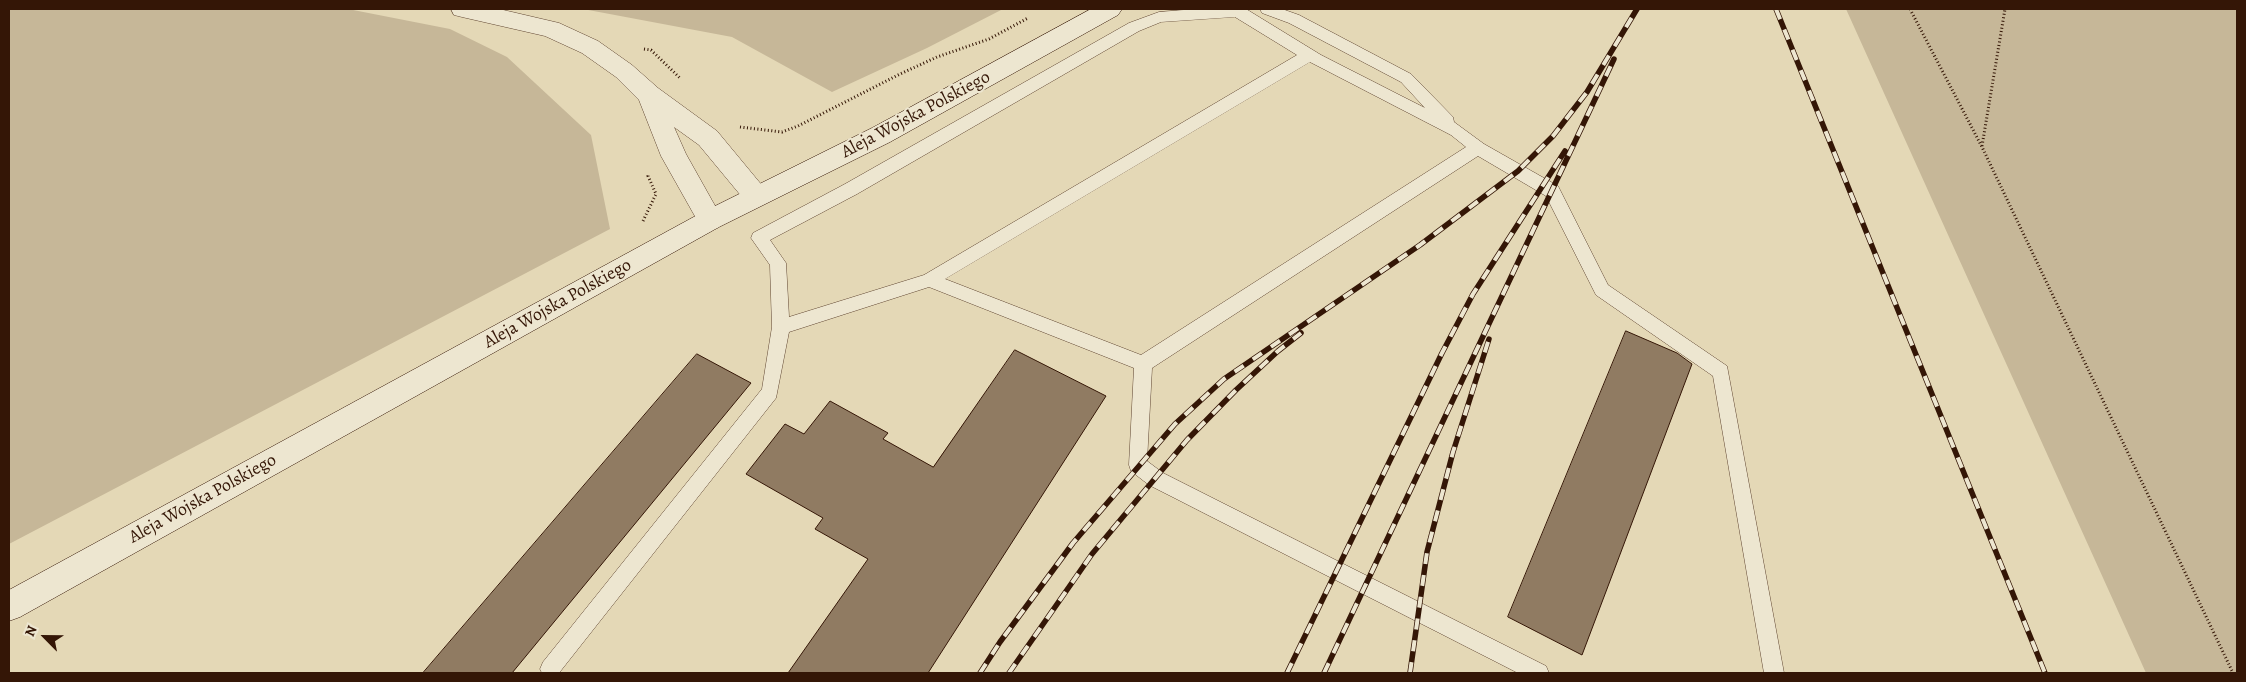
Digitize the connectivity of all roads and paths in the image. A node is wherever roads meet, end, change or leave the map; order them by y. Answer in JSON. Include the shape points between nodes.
{"nodes":[{"id":1,"x":462,"y":9,"type":"edge"},
{"id":2,"x":1110,"y":9,"type":"edge"},
{"id":3,"x":1267,"y":9,"type":"edge"},
{"id":4,"x":1910,"y":9,"type":"edge"},
{"id":5,"x":2005,"y":9,"type":"edge"},
{"id":6,"x":1236,"y":10,"type":"edge"},
{"id":7,"x":1030,"y":17,"type":"dead end"},
{"id":8,"x":1308,"y":56,"type":"junction"},
{"id":9,"x":648,"y":95,"type":"junction"},
{"id":10,"x":738,"y":127,"type":"dead end"},
{"id":11,"x":1457,"y":131,"type":"junction"},
{"id":12,"x":1982,"y":147,"type":"junction"},
{"id":13,"x":1478,"y":148,"type":"junction"},
{"id":14,"x":652,"y":169,"type":"dead end"},
{"id":15,"x":756,"y":196,"type":"junction"},
{"id":16,"x":710,"y":220,"type":"junction"},
{"id":17,"x":639,"y":225,"type":"dead end"},
{"id":18,"x":929,"y":280,"type":"junction"},
{"id":19,"x":781,"y":327,"type":"junction"},
{"id":20,"x":1143,"y":364,"type":"junction"},
{"id":21,"x":9,"y":606,"type":"edge"},
{"id":22,"x":550,"y":669,"type":"dead end"},
{"id":23,"x":1538,"y":673,"type":"edge"},
{"id":24,"x":1774,"y":673,"type":"edge"},
{"id":25,"x":2233,"y":673,"type":"edge"}],
"edges":[{"from":1,"to":9,"type":"main road","via":[[558,33],[590,48],[624,71]]},
{"from":2,"to":15,"type":"main road","name":"Aleja Wojska Polskiego","via":[[880,135]]},
{"from":3,"to":11,"type":"lane","via":[[1294,19],[1406,78]]},
{"from":4,"to":12,"type":"path"},
{"from":5,"to":12,"type":"path"},
{"from":6,"to":8,"type":"lane"},
{"from":6,"to":19,"type":"lane","via":[[1159,17],[1134,27],[759,238],[778,263]]},
{"from":7,"to":10,"type":"path","via":[[989,39],[900,74],[798,126],[782,132]]},
{"from":8,"to":11,"type":"lane"},
{"from":8,"to":18,"type":"lane"},
{"from":9,"to":15,"type":"main road","via":[[708,138]]},
{"from":9,"to":16,"type":"main road","via":[[674,156]]},
{"from":11,"to":13,"type":"lane"},
{"from":12,"to":25,"type":"path"},
{"from":13,"to":20,"type":"lane"},
{"from":13,"to":24,"type":"lane","via":[[1552,191],[1602,290],[1721,372]]},
{"from":14,"to":17,"type":"path","via":[[648,176],[656,194]]},
{"from":15,"to":16,"type":"main road","name":"Aleja Wojska Polskiego"},
{"from":16,"to":21,"type":"main road","name":"Aleja Wojska Polskiego"},
{"from":18,"to":19,"type":"lane"},
{"from":18,"to":20,"type":"lane"},
{"from":19,"to":22,"type":"lane","via":[[770,392]]},
{"from":20,"to":23,"type":"lane","via":[[1138,465],[1156,479]]}]}
